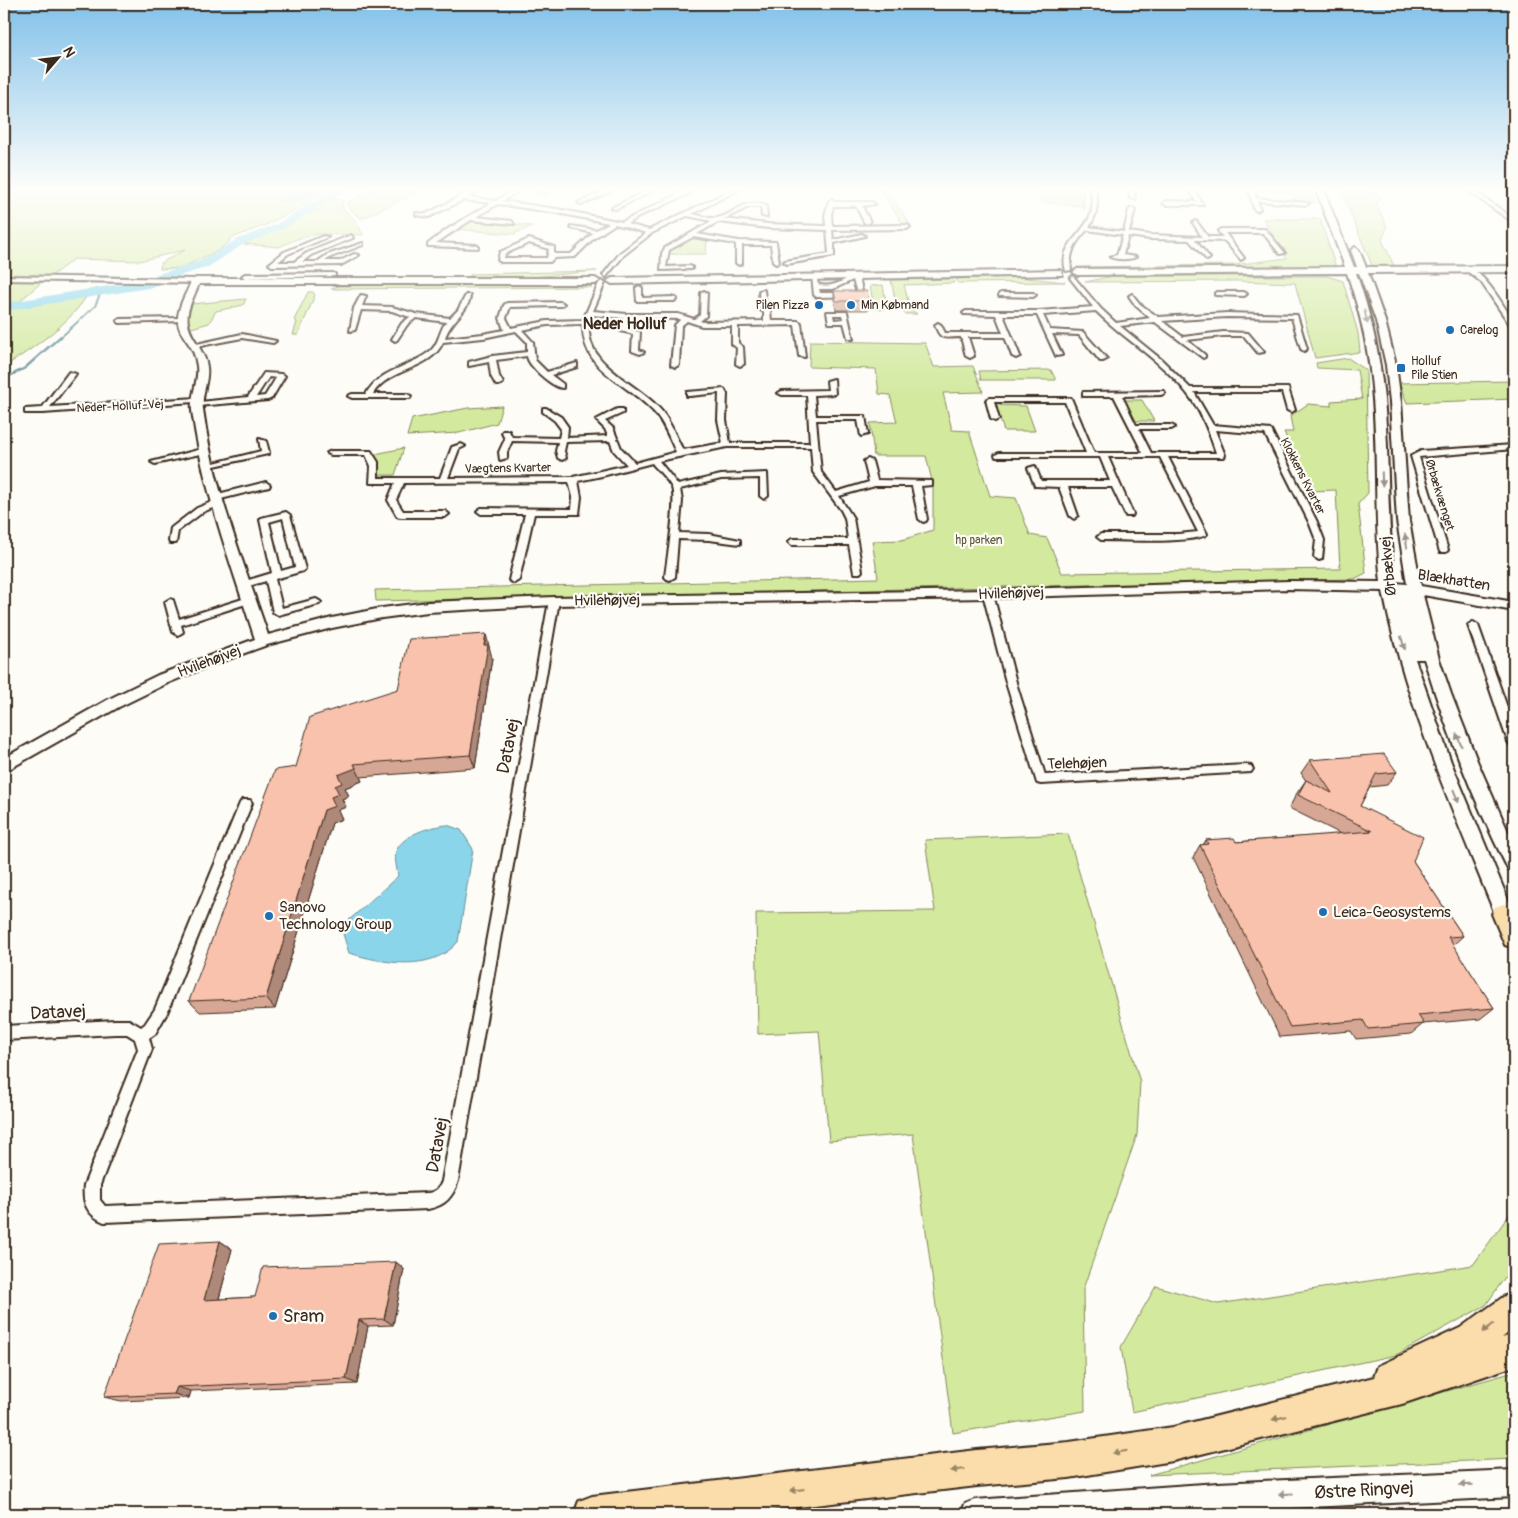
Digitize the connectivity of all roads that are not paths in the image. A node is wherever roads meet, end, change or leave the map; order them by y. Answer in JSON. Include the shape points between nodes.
{"nodes":[{"id":1,"x":279,"y":259,"type":"edge"},
{"id":2,"x":303,"y":259,"type":"edge"},
{"id":3,"x":325,"y":259,"type":"edge"},
{"id":4,"x":349,"y":259,"type":"edge"},
{"id":5,"x":501,"y":259,"type":"edge"},
{"id":6,"x":550,"y":259,"type":"edge"},
{"id":7,"x":619,"y":259,"type":"edge"},
{"id":8,"x":664,"y":259,"type":"edge"},
{"id":9,"x":740,"y":259,"type":"edge"},
{"id":10,"x":776,"y":259,"type":"edge"},
{"id":11,"x":807,"y":259,"type":"edge"},
{"id":12,"x":1067,"y":259,"type":"edge"},
{"id":13,"x":1352,"y":259,"type":"edge"},
{"id":14,"x":1356,"y":259,"type":"edge"},
{"id":15,"x":740,"y":262,"type":"dead end"},
{"id":16,"x":776,"y":262,"type":"dead end"},
{"id":17,"x":787,"y":262,"type":"dead end"},
{"id":18,"x":306,"y":263,"type":"junction"},
{"id":19,"x":319,"y":263,"type":"junction"},
{"id":20,"x":296,"y":264,"type":"junction"},
{"id":21,"x":690,"y":268,"type":"dead end"},
{"id":22,"x":1469,"y":270,"type":"junction"},
{"id":23,"x":1514,"y":270,"type":"edge"},
{"id":24,"x":1358,"y":271,"type":"junction"},
{"id":25,"x":1070,"y":274,"type":"junction"},
{"id":26,"x":333,"y":275,"type":"dead end"},
{"id":27,"x":245,"y":276,"type":"dead end"},
{"id":28,"x":856,"y":276,"type":"junction"},
{"id":29,"x":4,"y":278,"type":"edge"},
{"id":30,"x":297,"y":278,"type":"junction"},
{"id":31,"x":604,"y":279,"type":"junction"},
{"id":32,"x":196,"y":281,"type":"junction"},
{"id":33,"x":814,"y":281,"type":"junction"},
{"id":34,"x":639,"y":284,"type":"junction"},
{"id":35,"x":762,"y":291,"type":"dead end"},
{"id":36,"x":704,"y":293,"type":"dead end"},
{"id":37,"x":1217,"y":294,"type":"dead end"},
{"id":38,"x":1226,"y":294,"type":"junction"},
{"id":39,"x":1244,"y":294,"type":"dead end"},
{"id":40,"x":826,"y":295,"type":"junction"},
{"id":41,"x":1001,"y":295,"type":"dead end"},
{"id":42,"x":1012,"y":295,"type":"junction"},
{"id":43,"x":1033,"y":295,"type":"dead end"},
{"id":44,"x":363,"y":296,"type":"dead end"},
{"id":45,"x":468,"y":296,"type":"dead end"},
{"id":46,"x":1132,"y":296,"type":"dead end"},
{"id":47,"x":653,"y":299,"type":"junction"},
{"id":48,"x":674,"y":299,"type":"dead end"},
{"id":49,"x":1231,"y":301,"type":"dead end"},
{"id":50,"x":561,"y":304,"type":"dead end"},
{"id":51,"x":1236,"y":307,"type":"dead end"},
{"id":52,"x":357,"y":308,"type":"junction"},
{"id":53,"x":1095,"y":309,"type":"junction"},
{"id":54,"x":590,"y":313,"type":"junction"},
{"id":55,"x":966,"y":313,"type":"dead end"},
{"id":56,"x":999,"y":313,"type":"junction"},
{"id":57,"x":1019,"y":313,"type":"junction"},
{"id":58,"x":1039,"y":313,"type":"junction"},
{"id":59,"x":1242,"y":314,"type":"junction"},
{"id":60,"x":415,"y":316,"type":"junction"},
{"id":61,"x":627,"y":316,"type":"junction"},
{"id":62,"x":652,"y":316,"type":"junction"},
{"id":63,"x":687,"y":318,"type":"junction"},
{"id":64,"x":1156,"y":319,"type":"junction"},
{"id":65,"x":182,"y":320,"type":"junction"},
{"id":66,"x":450,"y":320,"type":"junction"},
{"id":67,"x":120,"y":321,"type":"dead end"},
{"id":68,"x":586,"y":322,"type":"junction"},
{"id":69,"x":695,"y":322,"type":"junction"},
{"id":70,"x":735,"y":324,"type":"junction"},
{"id":71,"x":768,"y":324,"type":"junction"},
{"id":72,"x":938,"y":325,"type":"dead end"},
{"id":73,"x":1114,"y":325,"type":"junction"},
{"id":74,"x":1514,"y":327,"type":"edge"},
{"id":75,"x":516,"y":328,"type":"junction"},
{"id":76,"x":352,"y":330,"type":"dead end"},
{"id":77,"x":508,"y":330,"type":"junction"},
{"id":78,"x":1047,"y":332,"type":"junction"},
{"id":79,"x":964,"y":335,"type":"junction"},
{"id":80,"x":1007,"y":335,"type":"junction"},
{"id":81,"x":851,"y":338,"type":"dead end"},
{"id":82,"x":395,"y":339,"type":"dead end"},
{"id":83,"x":1182,"y":339,"type":"junction"},
{"id":84,"x":442,"y":340,"type":"junction"},
{"id":85,"x":273,"y":342,"type":"dead end"},
{"id":86,"x":195,"y":345,"type":"junction"},
{"id":87,"x":1304,"y":349,"type":"dead end"},
{"id":88,"x":640,"y":352,"type":"dead end"},
{"id":89,"x":1260,"y":352,"type":"dead end"},
{"id":90,"x":530,"y":354,"type":"junction"},
{"id":91,"x":1058,"y":355,"type":"dead end"},
{"id":92,"x":803,"y":356,"type":"dead end"},
{"id":93,"x":970,"y":356,"type":"dead end"},
{"id":94,"x":1016,"y":356,"type":"dead end"},
{"id":95,"x":1203,"y":356,"type":"dead end"},
{"id":96,"x":492,"y":358,"type":"junction"},
{"id":97,"x":1103,"y":359,"type":"dead end"},
{"id":98,"x":472,"y":364,"type":"dead end"},
{"id":99,"x":740,"y":364,"type":"dead end"},
{"id":100,"x":574,"y":365,"type":"dead end"},
{"id":101,"x":675,"y":365,"type":"dead end"},
{"id":102,"x":72,"y":374,"type":"dead end"},
{"id":103,"x":545,"y":375,"type":"junction"},
{"id":104,"x":831,"y":381,"type":"dead end"},
{"id":105,"x":499,"y":383,"type":"dead end"},
{"id":106,"x":560,"y":386,"type":"dead end"},
{"id":107,"x":1189,"y":390,"type":"junction"},
{"id":108,"x":810,"y":392,"type":"junction"},
{"id":109,"x":782,"y":393,"type":"dead end"},
{"id":110,"x":690,"y":394,"type":"dead end"},
{"id":111,"x":1086,"y":394,"type":"dead end"},
{"id":112,"x":1117,"y":394,"type":"junction"},
{"id":113,"x":1161,"y":394,"type":"dead end"},
{"id":114,"x":352,"y":396,"type":"dead end"},
{"id":115,"x":368,"y":396,"type":"junction"},
{"id":116,"x":407,"y":396,"type":"dead end"},
{"id":117,"x":251,"y":399,"type":"dead end"},
{"id":118,"x":197,"y":402,"type":"junction"},
{"id":119,"x":546,"y":410,"type":"dead end"},
{"id":120,"x":1291,"y":410,"type":"dead end"},
{"id":121,"x":28,"y":411,"type":"dead end"},
{"id":122,"x":43,"y":411,"type":"junction"},
{"id":123,"x":620,"y":411,"type":"dead end"},
{"id":124,"x":812,"y":418,"type":"junction"},
{"id":125,"x":862,"y":418,"type":"junction"},
{"id":126,"x":871,"y":418,"type":"dead end"},
{"id":127,"x":995,"y":419,"type":"dead end"},
{"id":128,"x":1134,"y":427,"type":"junction"},
{"id":129,"x":1171,"y":427,"type":"dead end"},
{"id":130,"x":1210,"y":427,"type":"junction"},
{"id":131,"x":864,"y":434,"type":"dead end"},
{"id":132,"x":612,"y":438,"type":"junction"},
{"id":133,"x":262,"y":441,"type":"dead end"},
{"id":134,"x":562,"y":441,"type":"junction"},
{"id":135,"x":814,"y":445,"type":"junction"},
{"id":136,"x":461,"y":446,"type":"dead end"},
{"id":137,"x":727,"y":446,"type":"junction"},
{"id":138,"x":1514,"y":447,"type":"edge"},
{"id":139,"x":206,"y":450,"type":"junction"},
{"id":140,"x":331,"y":453,"type":"dead end"},
{"id":141,"x":681,"y":453,"type":"junction"},
{"id":142,"x":999,"y":455,"type":"dead end"},
{"id":143,"x":1091,"y":455,"type":"junction"},
{"id":144,"x":1148,"y":455,"type":"junction"},
{"id":145,"x":1103,"y":456,"type":"junction"},
{"id":146,"x":1163,"y":456,"type":"junction"},
{"id":147,"x":503,"y":458,"type":"dead end"},
{"id":148,"x":562,"y":458,"type":"dead end"},
{"id":149,"x":655,"y":461,"type":"junction"},
{"id":150,"x":868,"y":461,"type":"dead end"},
{"id":151,"x":156,"y":462,"type":"dead end"},
{"id":152,"x":210,"y":465,"type":"junction"},
{"id":153,"x":633,"y":466,"type":"junction"},
{"id":154,"x":1032,"y":468,"type":"dead end"},
{"id":155,"x":573,"y":479,"type":"junction"},
{"id":156,"x":443,"y":481,"type":"junction"},
{"id":157,"x":400,"y":482,"type":"junction"},
{"id":158,"x":916,"y":483,"type":"junction"},
{"id":159,"x":929,"y":483,"type":"dead end"},
{"id":160,"x":874,"y":484,"type":"junction"},
{"id":161,"x":1062,"y":484,"type":"junction"},
{"id":162,"x":1116,"y":484,"type":"junction"},
{"id":163,"x":266,"y":485,"type":"dead end"},
{"id":164,"x":676,"y":488,"type":"junction"},
{"id":165,"x":835,"y":495,"type":"junction"},
{"id":166,"x":764,"y":496,"type":"dead end"},
{"id":167,"x":218,"y":500,"type":"junction"},
{"id":168,"x":482,"y":511,"type":"dead end"},
{"id":169,"x":530,"y":512,"type":"junction"},
{"id":170,"x":445,"y":514,"type":"dead end"},
{"id":171,"x":1129,"y":514,"type":"dead end"},
{"id":172,"x":1074,"y":516,"type":"dead end"},
{"id":173,"x":924,"y":519,"type":"dead end"},
{"id":174,"x":674,"y":536,"type":"junction"},
{"id":175,"x":1101,"y":537,"type":"dead end"},
{"id":176,"x":173,"y":540,"type":"dead end"},
{"id":177,"x":737,"y":542,"type":"dead end"},
{"id":178,"x":792,"y":542,"type":"dead end"},
{"id":179,"x":852,"y":542,"type":"junction"},
{"id":180,"x":1444,"y":550,"type":"dead end"},
{"id":181,"x":1319,"y":557,"type":"dead end"},
{"id":182,"x":857,"y":571,"type":"dead end"},
{"id":183,"x":273,"y":576,"type":"junction"},
{"id":184,"x":670,"y":577,"type":"dead end"},
{"id":185,"x":514,"y":580,"type":"dead end"},
{"id":186,"x":245,"y":584,"type":"junction"},
{"id":187,"x":1402,"y":592,"type":"junction"},
{"id":188,"x":988,"y":594,"type":"junction"},
{"id":189,"x":249,"y":600,"type":"junction"},
{"id":190,"x":554,"y":601,"type":"junction"},
{"id":191,"x":170,"y":602,"type":"dead end"},
{"id":192,"x":316,"y":602,"type":"dead end"},
{"id":193,"x":1514,"y":606,"type":"edge"},
{"id":194,"x":1514,"y":611,"type":"edge"},
{"id":195,"x":1473,"y":625,"type":"dead end"},
{"id":196,"x":263,"y":641,"type":"junction"},
{"id":197,"x":1514,"y":742,"type":"edge"},
{"id":198,"x":4,"y":766,"type":"edge"},
{"id":199,"x":1248,"y":769,"type":"dead end"},
{"id":200,"x":246,"y":803,"type":"dead end"},
{"id":201,"x":1514,"y":864,"type":"edge"},
{"id":202,"x":1509,"y":923,"type":"edge"},
{"id":203,"x":1514,"y":937,"type":"edge"},
{"id":204,"x":4,"y":1033,"type":"edge"},
{"id":205,"x":141,"y":1035,"type":"junction"},
{"id":206,"x":1514,"y":1308,"type":"edge"},
{"id":207,"x":1514,"y":1350,"type":"edge"},
{"id":208,"x":1326,"y":1407,"type":"junction"},
{"id":209,"x":1514,"y":1482,"type":"edge"},
{"id":210,"x":592,"y":1514,"type":"edge"},
{"id":211,"x":975,"y":1514,"type":"edge"}],
"edges":[{"from":1,"to":20,"type":"street","via":[[272,264]]},
{"from":2,"to":20,"type":"street"},
{"from":3,"to":19,"type":"street"},
{"from":4,"to":19,"type":"street","via":[[342,263]]},
{"from":5,"to":6,"type":"street"},
{"from":7,"to":31,"type":"street"},
{"from":8,"to":21,"type":"street","via":[[663,269]]},
{"from":9,"to":15,"type":"street"},
{"from":10,"to":16,"type":"street"},
{"from":11,"to":17,"type":"street"},
{"from":12,"to":25,"type":"street"},
{"from":13,"to":24,"type":"street","name":"Ørbækvej"},
{"from":14,"to":24,"type":"street","name":"Ørbækvej"},
{"from":18,"to":19,"type":"street"},
{"from":18,"to":20,"type":"street"},
{"from":18,"to":30,"type":"street"},
{"from":22,"to":23,"type":"street"},
{"from":22,"to":24,"type":"street"},
{"from":22,"to":74,"type":"street","via":[[1483,281]]},
{"from":24,"to":25,"type":"street"},
{"from":24,"to":187,"type":"street","name":"Ørbækvej","one_way":true,"via":[[1376,374],[1384,527],[1392,539]]},
{"from":187,"to":24,"type":"street","name":"Ørbækvej","one_way":true,"via":[[1402,513],[1397,409],[1391,363]]},
{"from":25,"to":28,"type":"street"},
{"from":25,"to":53,"type":"street"},
{"from":26,"to":30,"type":"street"},
{"from":27,"to":30,"type":"street"},
{"from":28,"to":33,"type":"street"},
{"from":28,"to":40,"type":"street","via":[[861,295]]},
{"from":29,"to":32,"type":"street"},
{"from":30,"to":31,"type":"street"},
{"from":30,"to":32,"type":"street"},
{"from":31,"to":34,"type":"street"},
{"from":31,"to":54,"type":"street"},
{"from":32,"to":65,"type":"street","via":[[184,307]]},
{"from":33,"to":34,"type":"street"},
{"from":33,"to":40,"type":"street","via":[[817,295]]},
{"from":34,"to":47,"type":"street","via":[[639,300]]},
{"from":35,"to":71,"type":"street"},
{"from":36,"to":69,"type":"street","via":[[703,316]]},
{"from":37,"to":38,"type":"street"},
{"from":38,"to":39,"type":"street"},
{"from":38,"to":49,"type":"street"},
{"from":40,"to":81,"type":"street","via":[[829,313],[845,313]]},
{"from":41,"to":42,"type":"street"},
{"from":42,"to":43,"type":"street"},
{"from":42,"to":57,"type":"street"},
{"from":44,"to":52,"type":"street"},
{"from":45,"to":66,"type":"street","via":[[460,312]]},
{"from":46,"to":64,"type":"street"},
{"from":47,"to":48,"type":"street"},
{"from":47,"to":62,"type":"street"},
{"from":50,"to":77,"type":"street","via":[[507,305],[503,318]]},
{"from":51,"to":59,"type":"street"},
{"from":52,"to":60,"type":"street","via":[[392,309]]},
{"from":52,"to":76,"type":"street"},
{"from":53,"to":58,"type":"street"},
{"from":53,"to":73,"type":"street"},
{"from":54,"to":61,"type":"street"},
{"from":54,"to":68,"type":"street"},
{"from":55,"to":56,"type":"street"},
{"from":56,"to":57,"type":"street"},
{"from":56,"to":80,"type":"street"},
{"from":57,"to":58,"type":"street"},
{"from":58,"to":78,"type":"street"},
{"from":59,"to":64,"type":"street"},
{"from":59,"to":87,"type":"street","via":[[1295,316]]},
{"from":60,"to":66,"type":"street"},
{"from":60,"to":82,"type":"street","via":[[404,324]]},
{"from":61,"to":62,"type":"street"},
{"from":61,"to":88,"type":"street","via":[[624,331],[637,332],[635,351]]},
{"from":62,"to":63,"type":"street"},
{"from":63,"to":69,"type":"street"},
{"from":63,"to":101,"type":"street","via":[[678,324]]},
{"from":64,"to":73,"type":"street"},
{"from":64,"to":83,"type":"street"},
{"from":65,"to":67,"type":"street"},
{"from":65,"to":86,"type":"street","via":[[182,327]]},
{"from":66,"to":84,"type":"street"},
{"from":68,"to":75,"type":"street"},
{"from":68,"to":141,"type":"street","via":[[588,347],[596,360],[657,410]]},
{"from":69,"to":70,"type":"street"},
{"from":70,"to":71,"type":"street"},
{"from":70,"to":99,"type":"street"},
{"from":71,"to":92,"type":"street","via":[[798,323]]},
{"from":72,"to":79,"type":"street","via":[[942,335]]},
{"from":73,"to":107,"type":"street","via":[[1152,354]]},
{"from":75,"to":77,"type":"street"},
{"from":75,"to":90,"type":"street","via":[[530,342]]},
{"from":77,"to":84,"type":"street"},
{"from":78,"to":91,"type":"street"},
{"from":78,"to":97,"type":"street","via":[[1081,333]]},
{"from":79,"to":80,"type":"street"},
{"from":79,"to":93,"type":"street"},
{"from":80,"to":94,"type":"street"},
{"from":83,"to":89,"type":"street","via":[[1246,334]]},
{"from":83,"to":95,"type":"street"},
{"from":84,"to":115,"type":"street","via":[[434,352],[418,363],[383,378],[372,387]]},
{"from":85,"to":86,"type":"street","via":[[242,336]]},
{"from":86,"to":118,"type":"street","via":[[203,375]]},
{"from":90,"to":96,"type":"street"},
{"from":90,"to":103,"type":"street","via":[[535,366]]},
{"from":96,"to":98,"type":"street"},
{"from":96,"to":105,"type":"street","via":[[494,376]]},
{"from":100,"to":103,"type":"street"},
{"from":102,"to":122,"type":"street","name":"Neder-Holluf-Vej"},
{"from":103,"to":106,"type":"street"},
{"from":104,"to":108,"type":"street","via":[[832,392]]},
{"from":107,"to":120,"type":"street","via":[[1285,390]]},
{"from":107,"to":130,"type":"street"},
{"from":108,"to":109,"type":"street"},
{"from":108,"to":124,"type":"street"},
{"from":110,"to":137,"type":"street","via":[[722,391],[721,418]]},
{"from":111,"to":112,"type":"street"},
{"from":112,"to":113,"type":"street"},
{"from":112,"to":128,"type":"street"},
{"from":114,"to":115,"type":"street"},
{"from":115,"to":116,"type":"street"},
{"from":117,"to":118,"type":"street","name":"Neder-Holluf-Vej"},
{"from":118,"to":122,"type":"street","name":"Neder-Holluf-Vej"},
{"from":118,"to":139,"type":"street"},
{"from":119,"to":134,"type":"street","name":"Vægtens Kvarter","via":[[562,424]]},
{"from":121,"to":122,"type":"street","name":"Neder-Holluf-Vej"},
{"from":123,"to":132,"type":"street","via":[[600,420],[609,428]]},
{"from":124,"to":125,"type":"street"},
{"from":124,"to":135,"type":"street"},
{"from":125,"to":126,"type":"street"},
{"from":125,"to":131,"type":"street"},
{"from":127,"to":143,"type":"street","via":[[990,400],[1068,400]]},
{"from":128,"to":129,"type":"street"},
{"from":128,"to":144,"type":"street"},
{"from":130,"to":146,"type":"street","via":[[1221,455]]},
{"from":130,"to":181,"type":"street","name":"Klokkens Kvarter","via":[[1268,432],[1313,522],[1320,540]]},
{"from":132,"to":134,"type":"street","name":"Vægtens Kvarter"},
{"from":132,"to":153,"type":"street","via":[[617,449]]},
{"from":133,"to":152,"type":"street","via":[[265,452]]},
{"from":134,"to":147,"type":"street","name":"Vægtens Kvarter","via":[[508,436]]},
{"from":134,"to":148,"type":"street","name":"Vægtens Kvarter"},
{"from":135,"to":137,"type":"street","name":"Vægtens Kvarter"},
{"from":135,"to":165,"type":"street","via":[[817,472]]},
{"from":136,"to":156,"type":"street","name":"Vægtens Kvarter","via":[[456,447]]},
{"from":137,"to":141,"type":"street","name":"Vægtens Kvarter"},
{"from":138,"to":180,"type":"street","name":"Ørbækvænget","via":[[1415,456]]},
{"from":139,"to":151,"type":"street"},
{"from":139,"to":152,"type":"street"},
{"from":140,"to":157,"type":"street","name":"Vægtens Kvarter","via":[[368,453],[376,469],[373,481]]},
{"from":141,"to":149,"type":"street","name":"Vægtens Kvarter"},
{"from":142,"to":143,"type":"street"},
{"from":143,"to":145,"type":"street"},
{"from":144,"to":145,"type":"street"},
{"from":144,"to":146,"type":"street"},
{"from":145,"to":162,"type":"street"},
{"from":146,"to":175,"type":"street","via":[[1203,534]]},
{"from":149,"to":153,"type":"street","name":"Vægtens Kvarter"},
{"from":149,"to":164,"type":"street"},
{"from":150,"to":160,"type":"street"},
{"from":152,"to":167,"type":"street"},
{"from":153,"to":155,"type":"street","name":"Vægtens Kvarter"},
{"from":154,"to":161,"type":"street","via":[[1038,484]]},
{"from":155,"to":156,"type":"street","name":"Vægtens Kvarter"},
{"from":155,"to":169,"type":"street","name":"Vægtens Kvarter","via":[[578,497],[576,512]]},
{"from":156,"to":157,"type":"street","name":"Vægtens Kvarter"},
{"from":157,"to":170,"type":"street","via":[[392,500],[400,514]]},
{"from":158,"to":159,"type":"street"},
{"from":158,"to":160,"type":"street"},
{"from":158,"to":173,"type":"street"},
{"from":160,"to":165,"type":"street"},
{"from":161,"to":162,"type":"street"},
{"from":161,"to":172,"type":"street"},
{"from":162,"to":171,"type":"street"},
{"from":163,"to":167,"type":"street"},
{"from":164,"to":166,"type":"street","via":[[721,477],[764,475]]},
{"from":164,"to":174,"type":"street","via":[[678,501]]},
{"from":165,"to":179,"type":"street","via":[[848,518]]},
{"from":167,"to":176,"type":"street","via":[[174,530]]},
{"from":167,"to":186,"type":"street"},
{"from":168,"to":169,"type":"street","name":"Vægtens Kvarter"},
{"from":169,"to":185,"type":"street"},
{"from":174,"to":177,"type":"street"},
{"from":174,"to":184,"type":"street"},
{"from":178,"to":179,"type":"street"},
{"from":179,"to":182,"type":"street"},
{"from":183,"to":183,"type":"street","via":[[264,520],[286,515],[300,570]]},
{"from":183,"to":186,"type":"street"},
{"from":183,"to":192,"type":"street","via":[[278,612]]},
{"from":186,"to":189,"type":"street"},
{"from":187,"to":188,"type":"street","name":"Hvilehøjvej","via":[[1242,587]]},
{"from":187,"to":193,"type":"street","name":"Blækhatten"},
{"from":187,"to":194,"type":"street","name":"Blækhatten"},
{"from":201,"to":187,"type":"street","one_way":true,"via":[[1463,750],[1436,677],[1421,661]]},
{"from":187,"to":202,"type":"street","name":"Ørbækvej","one_way":true,"via":[[1395,618],[1429,728]]},
{"from":188,"to":190,"type":"street","name":"Hvilehøjvej"},
{"from":188,"to":199,"type":"street","name":"Telehøjen","via":[[1041,780]]},
{"from":189,"to":191,"type":"street","via":[[177,628]]},
{"from":189,"to":196,"type":"street"},
{"from":190,"to":196,"type":"street","name":"Hvilehøjvej","via":[[477,603],[382,613]]},
{"from":190,"to":205,"type":"street","name":"Datavej","via":[[450,1181],[444,1194],[434,1200],[418,1202],[111,1215],[98,1211],[92,1202],[92,1185],[142,1060],[145,1049]]},
{"from":195,"to":197,"type":"street"},
{"from":196,"to":198,"type":"street","name":"Hvilehøjvej","via":[[163,679]]},
{"from":200,"to":205,"type":"street","via":[[160,1013],[150,1029]]},
{"from":202,"to":203,"type":"highway"},
{"from":204,"to":205,"type":"street","name":"Datavej","via":[[116,1027],[130,1028]]},
{"from":206,"to":208,"type":"highway","one_way":true,"via":[[1472,1340]]},
{"from":207,"to":208,"type":"highway","via":[[1402,1387]]},
{"from":208,"to":210,"type":"highway","one_way":true,"via":[[1172,1444],[1069,1460]]},
{"from":209,"to":211,"type":"street","name":"Østre Ringvej","one_way":true,"via":[[1218,1497]]}]}
